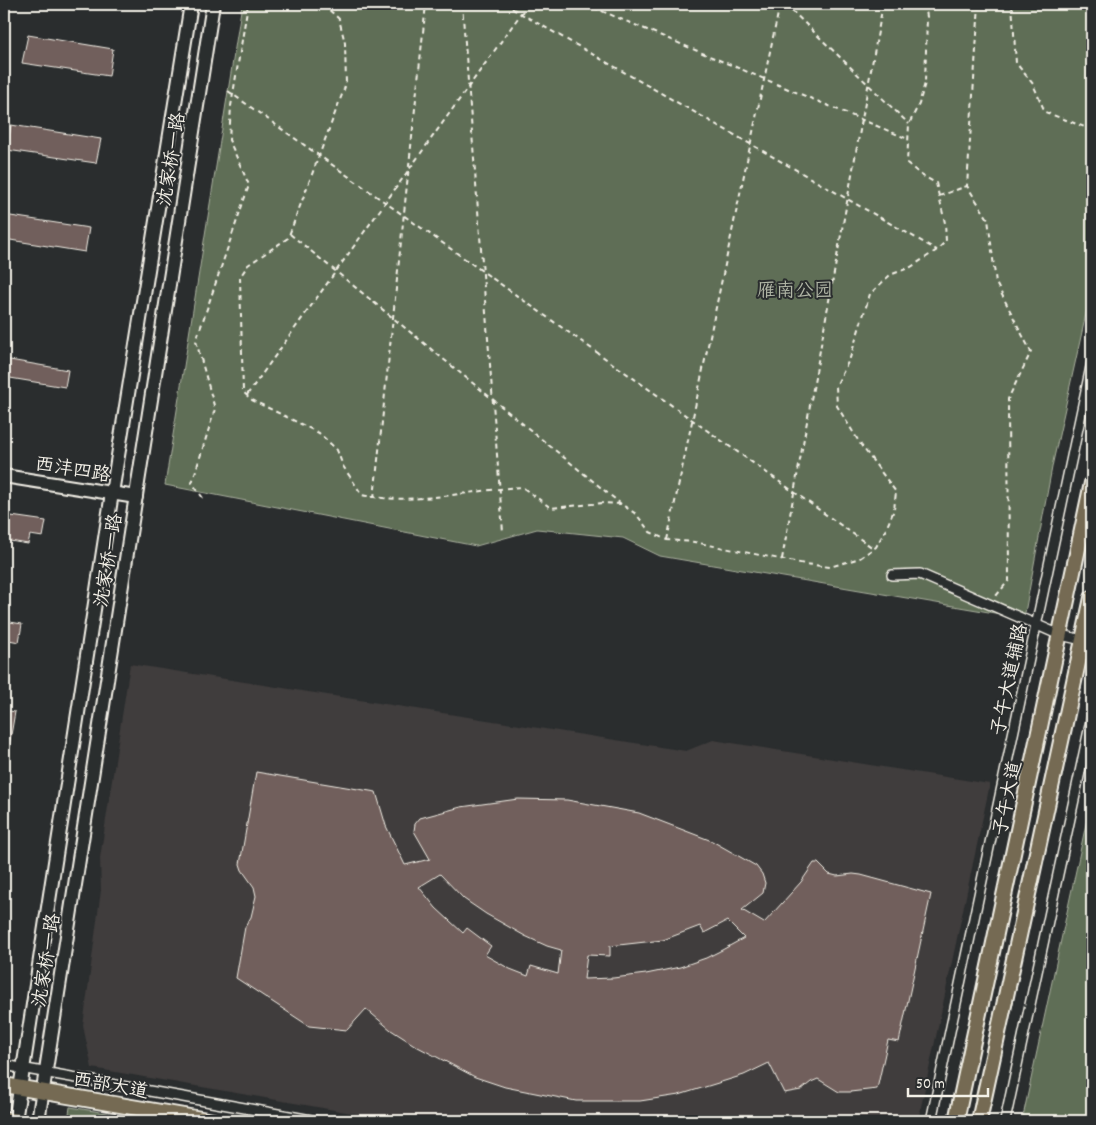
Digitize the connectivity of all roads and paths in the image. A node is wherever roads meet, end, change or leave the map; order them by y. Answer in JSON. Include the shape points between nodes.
{"nodes":[{"id":1,"x":191,"y":4,"type":"edge"},
{"id":2,"x":213,"y":4,"type":"edge"},
{"id":3,"x":248,"y":4,"type":"edge"},
{"id":4,"x":323,"y":4,"type":"edge"},
{"id":5,"x":426,"y":4,"type":"edge"},
{"id":6,"x":462,"y":4,"type":"edge"},
{"id":7,"x":504,"y":4,"type":"edge"},
{"id":8,"x":528,"y":4,"type":"edge"},
{"id":9,"x":585,"y":4,"type":"edge"},
{"id":10,"x":780,"y":4,"type":"edge"},
{"id":11,"x":785,"y":4,"type":"edge"},
{"id":12,"x":883,"y":4,"type":"edge"},
{"id":13,"x":925,"y":4,"type":"edge"},
{"id":14,"x":979,"y":4,"type":"edge"},
{"id":15,"x":1012,"y":4,"type":"edge"},
{"id":16,"x":521,"y":14,"type":"junction"},
{"id":17,"x":764,"y":79,"type":"junction"},
{"id":18,"x":868,"y":84,"type":"junction"},
{"id":19,"x":469,"y":86,"type":"junction"},
{"id":20,"x":228,"y":91,"type":"dead end"},
{"id":21,"x":862,"y":120,"type":"junction"},
{"id":22,"x":909,"y":124,"type":"junction"},
{"id":23,"x":1092,"y":138,"type":"edge"},
{"id":24,"x":908,"y":139,"type":"junction"},
{"id":25,"x":750,"y":144,"type":"junction"},
{"id":26,"x":320,"y":156,"type":"junction"},
{"id":27,"x":408,"y":170,"type":"junction"},
{"id":28,"x":968,"y":186,"type":"junction"},
{"id":29,"x":939,"y":196,"type":"junction"},
{"id":30,"x":847,"y":199,"type":"junction"},
{"id":31,"x":385,"y":202,"type":"junction"},
{"id":32,"x":404,"y":215,"type":"junction"},
{"id":33,"x":290,"y":234,"type":"junction"},
{"id":34,"x":937,"y":250,"type":"junction"},
{"id":35,"x":336,"y":271,"type":"junction"},
{"id":36,"x":483,"y":272,"type":"junction"},
{"id":37,"x":393,"y":318,"type":"junction"},
{"id":38,"x":1092,"y":362,"type":"edge"},
{"id":39,"x":247,"y":395,"type":"junction"},
{"id":40,"x":493,"y":399,"type":"junction"},
{"id":41,"x":692,"y":420,"type":"junction"},
{"id":42,"x":4,"y":476,"type":"edge"},
{"id":43,"x":1092,"y":483,"type":"edge"},
{"id":44,"x":500,"y":488,"type":"junction"},
{"id":45,"x":794,"y":492,"type":"junction"},
{"id":46,"x":112,"y":493,"type":"junction"},
{"id":47,"x":136,"y":497,"type":"junction"},
{"id":48,"x":202,"y":498,"type":"dead end"},
{"id":49,"x":374,"y":498,"type":"junction"},
{"id":50,"x":621,"y":504,"type":"junction"},
{"id":51,"x":503,"y":532,"type":"dead end"},
{"id":52,"x":667,"y":540,"type":"junction"},
{"id":53,"x":873,"y":548,"type":"junction"},
{"id":54,"x":782,"y":559,"type":"junction"},
{"id":55,"x":892,"y":575,"type":"dead end"},
{"id":56,"x":994,"y":598,"type":"dead end"},
{"id":57,"x":1092,"y":598,"type":"edge"},
{"id":58,"x":1036,"y":625,"type":"junction"},
{"id":59,"x":1060,"y":635,"type":"junction"},
{"id":60,"x":1087,"y":641,"type":"edge"},
{"id":61,"x":1092,"y":716,"type":"edge"},
{"id":62,"x":4,"y":1065,"type":"edge"},
{"id":63,"x":24,"y":1068,"type":"junction"},
{"id":64,"x":46,"y":1073,"type":"junction"},
{"id":65,"x":4,"y":1085,"type":"edge"},
{"id":66,"x":20,"y":1088,"type":"junction"},
{"id":67,"x":44,"y":1091,"type":"junction"},
{"id":68,"x":962,"y":1091,"type":"junction"},
{"id":69,"x":984,"y":1096,"type":"junction"},
{"id":70,"x":4,"y":1119,"type":"edge"},
{"id":71,"x":16,"y":1121,"type":"edge"},
{"id":72,"x":38,"y":1121,"type":"edge"},
{"id":73,"x":213,"y":1121,"type":"edge"},
{"id":74,"x":317,"y":1121,"type":"edge"},
{"id":75,"x":930,"y":1121,"type":"edge"},
{"id":76,"x":956,"y":1121,"type":"edge"},
{"id":77,"x":979,"y":1121,"type":"edge"},
{"id":78,"x":1005,"y":1121,"type":"edge"}],
"edges":[{"from":1,"to":46,"type":"main road","name":"沈家桥一路"},
{"from":2,"to":47,"type":"main road","name":"沈家桥一路"},
{"from":3,"to":48,"type":"path","bridge":true,"via":[[231,106],[229,140],[249,185],[196,341],[216,409],[192,482]]},
{"from":4,"to":26,"type":"path","via":[[339,19],[347,69],[346,84]]},
{"from":5,"to":27,"type":"path"},
{"from":6,"to":19,"type":"path"},
{"from":7,"to":16,"type":"path"},
{"from":8,"to":16,"type":"path"},
{"from":9,"to":17,"type":"path"},
{"from":10,"to":17,"type":"path"},
{"from":11,"to":18,"type":"path"},
{"from":12,"to":18,"type":"path"},
{"from":13,"to":22,"type":"path","via":[[925,83]]},
{"from":14,"to":28,"type":"path"},
{"from":15,"to":23,"type":"path","via":[[1016,63],[1032,84],[1044,112],[1090,129]]},
{"from":16,"to":19,"type":"path"},
{"from":16,"to":25,"type":"path"},
{"from":17,"to":21,"type":"path"},
{"from":17,"to":25,"type":"path"},
{"from":18,"to":21,"type":"path"},
{"from":18,"to":22,"type":"path"},
{"from":19,"to":27,"type":"path"},
{"from":19,"to":36,"type":"path"},
{"from":20,"to":26,"type":"path"},
{"from":21,"to":24,"type":"path"},
{"from":21,"to":30,"type":"path"},
{"from":22,"to":24,"type":"path"},
{"from":24,"to":29,"type":"path","via":[[907,163],[936,183]]},
{"from":25,"to":30,"type":"path"},
{"from":25,"to":41,"type":"path"},
{"from":26,"to":31,"type":"path"},
{"from":26,"to":33,"type":"path"},
{"from":27,"to":31,"type":"path"},
{"from":27,"to":32,"type":"path"},
{"from":28,"to":29,"type":"path"},
{"from":28,"to":56,"type":"path","via":[[988,219],[996,283],[1031,352],[1008,399],[1009,580]]},
{"from":29,"to":34,"type":"path","via":[[946,240]]},
{"from":30,"to":34,"type":"path"},
{"from":30,"to":45,"type":"path"},
{"from":31,"to":32,"type":"path"},
{"from":31,"to":35,"type":"path"},
{"from":32,"to":36,"type":"path"},
{"from":32,"to":37,"type":"path"},
{"from":33,"to":35,"type":"path"},
{"from":33,"to":39,"type":"path","via":[[248,265],[240,277],[243,392]]},
{"from":34,"to":53,"type":"path","via":[[911,267],[890,275],[870,294],[850,358],[836,386],[837,406],[896,492],[894,510]]},
{"from":35,"to":37,"type":"path"},
{"from":35,"to":39,"type":"path"},
{"from":36,"to":40,"type":"path"},
{"from":36,"to":41,"type":"path"},
{"from":37,"to":40,"type":"path"},
{"from":37,"to":49,"type":"path"},
{"from":38,"to":58,"type":"street","name":"子午大道辅路"},
{"from":39,"to":49,"type":"path","via":[[320,433],[337,450],[362,495]]},
{"from":40,"to":44,"type":"path"},
{"from":40,"to":50,"type":"path"},
{"from":41,"to":45,"type":"path"},
{"from":41,"to":52,"type":"path"},
{"from":42,"to":46,"type":"main road","name":"西沣四路"},
{"from":43,"to":59,"type":"main road","name":"子午大道"},
{"from":44,"to":49,"type":"path","via":[[424,498]]},
{"from":44,"to":50,"type":"path","via":[[522,486],[551,508]]},
{"from":44,"to":51,"type":"path"},
{"from":45,"to":53,"type":"path"},
{"from":45,"to":54,"type":"path"},
{"from":46,"to":47,"type":"main road","name":"西沣四路"},
{"from":46,"to":63,"type":"main road","name":"沈家桥一路"},
{"from":47,"to":64,"type":"main road","name":"沈家桥一路"},
{"from":50,"to":52,"type":"path","via":[[636,514],[650,532]]},
{"from":52,"to":54,"type":"path"},
{"from":53,"to":54,"type":"path","via":[[860,558],[830,567]]},
{"from":55,"to":58,"type":"street","via":[[920,574]]},
{"from":57,"to":60,"type":"main road"},
{"from":58,"to":59,"type":"street"},
{"from":58,"to":75,"type":"street","name":"子午大道辅路"},
{"from":59,"to":60,"type":"street"},
{"from":59,"to":68,"type":"main road","name":"子午大道"},
{"from":60,"to":69,"type":"main road"},
{"from":61,"to":78,"type":"street"},
{"from":62,"to":63,"type":"street"},
{"from":63,"to":64,"type":"street"},
{"from":63,"to":66,"type":"main road","name":"沈家桥一路"},
{"from":64,"to":67,"type":"main road","name":"沈家桥一路"},
{"from":64,"to":74,"type":"street"},
{"from":65,"to":66,"type":"main road","name":"西部大道"},
{"from":66,"to":67,"type":"main road","name":"西部大道"},
{"from":66,"to":71,"type":"main road","name":"沈家桥一路"},
{"from":67,"to":72,"type":"main road","name":"沈家桥一路"},
{"from":67,"to":73,"type":"main road","name":"西部大道"},
{"from":68,"to":69,"type":"main road"},
{"from":68,"to":76,"type":"main road","name":"子午大道"},
{"from":69,"to":77,"type":"main road"},
{"from":70,"to":71,"type":"main road"}]}
